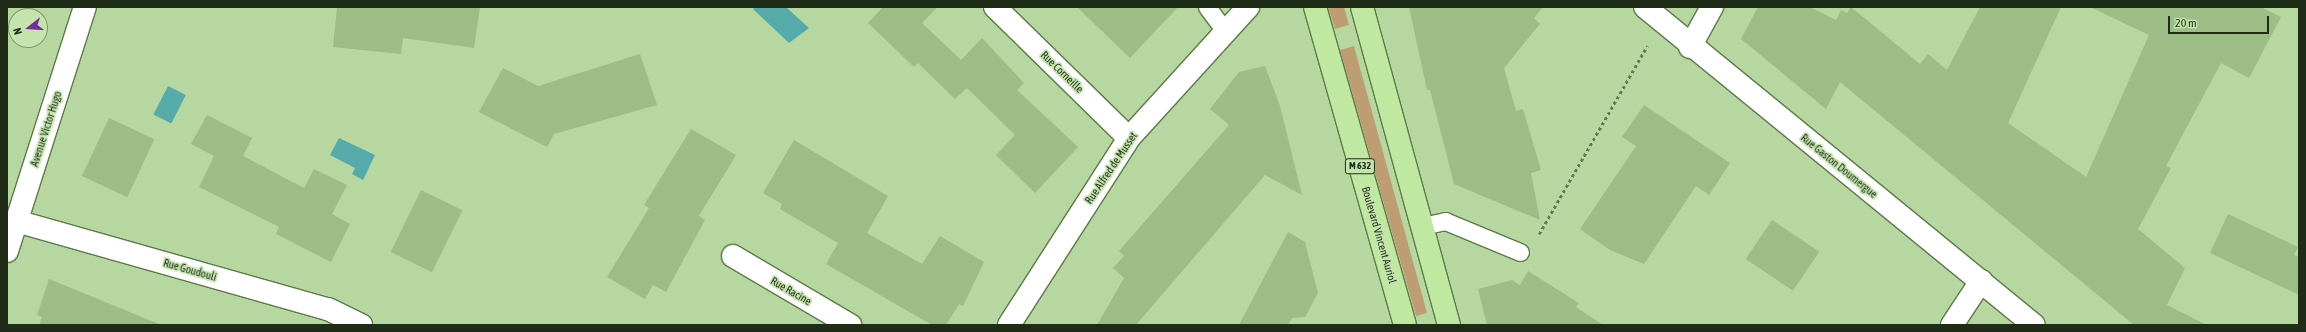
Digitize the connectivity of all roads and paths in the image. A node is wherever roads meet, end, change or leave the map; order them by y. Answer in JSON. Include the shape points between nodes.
{"nodes":[{"id":1,"x":85,"y":7,"type":"edge"},
{"id":2,"x":995,"y":7,"type":"edge"},
{"id":3,"x":1207,"y":7,"type":"edge"},
{"id":4,"x":1248,"y":7,"type":"edge"},
{"id":5,"x":1315,"y":7,"type":"edge"},
{"id":6,"x":1362,"y":7,"type":"edge"},
{"id":7,"x":1645,"y":7,"type":"edge"},
{"id":8,"x":1712,"y":7,"type":"edge"},
{"id":9,"x":1662,"y":21,"type":"junction"},
{"id":10,"x":1226,"y":32,"type":"junction"},
{"id":11,"x":1690,"y":47,"type":"junction"},
{"id":12,"x":1129,"y":138,"type":"junction"},
{"id":13,"x":16,"y":221,"type":"junction"},
{"id":14,"x":1422,"y":226,"type":"junction"},
{"id":15,"x":7,"y":251,"type":"edge"},
{"id":16,"x":1520,"y":252,"type":"joint"},
{"id":17,"x":733,"y":256,"type":"dead end"},
{"id":18,"x":1981,"y":281,"type":"junction"},
{"id":19,"x":361,"y":325,"type":"edge"},
{"id":20,"x":850,"y":325,"type":"edge"},
{"id":21,"x":1009,"y":325,"type":"edge"},
{"id":22,"x":1404,"y":325,"type":"edge"},
{"id":23,"x":1449,"y":325,"type":"edge"},
{"id":24,"x":1952,"y":325,"type":"edge"},
{"id":25,"x":2034,"y":325,"type":"edge"}],
"edges":[{"from":1,"to":13,"type":"street","name":"Avenue Victor Hugo"},
{"from":2,"to":12,"type":"street","name":"Rue Corneille"},
{"from":3,"to":10,"type":"lane"},
{"from":4,"to":10,"type":"street","name":"Rue Alfred de Musset"},
{"from":5,"to":22,"type":"main road","name":"Boulevard Vincent Auriol","number":"M 632"},
{"from":6,"to":14,"type":"main road"},
{"from":7,"to":9,"type":"street","name":"Rue Gaston Doumergue"},
{"from":8,"to":11,"type":"street"},
{"from":9,"to":11,"type":"street","name":"Rue Gaston Doumergue"},
{"from":9,"to":16,"type":"path","via":[[1541,232]]},
{"from":10,"to":12,"type":"street","name":"Rue Alfred de Musset"},
{"from":11,"to":18,"type":"street","name":"Rue Gaston Doumergue"},
{"from":12,"to":21,"type":"street","name":"Rue Alfred de Musset"},
{"from":13,"to":15,"type":"street","name":"Avenue Victor Hugo"},
{"from":13,"to":19,"type":"street","name":"Rue Goudouli","via":[[328,309]]},
{"from":14,"to":16,"type":"lane","via":[[1444,221]]},
{"from":14,"to":23,"type":"main road"},
{"from":17,"to":20,"type":"street","name":"Rue Racine"},
{"from":18,"to":24,"type":"street"},
{"from":18,"to":25,"type":"street","name":"Rue Gaston Doumergue"}]}
